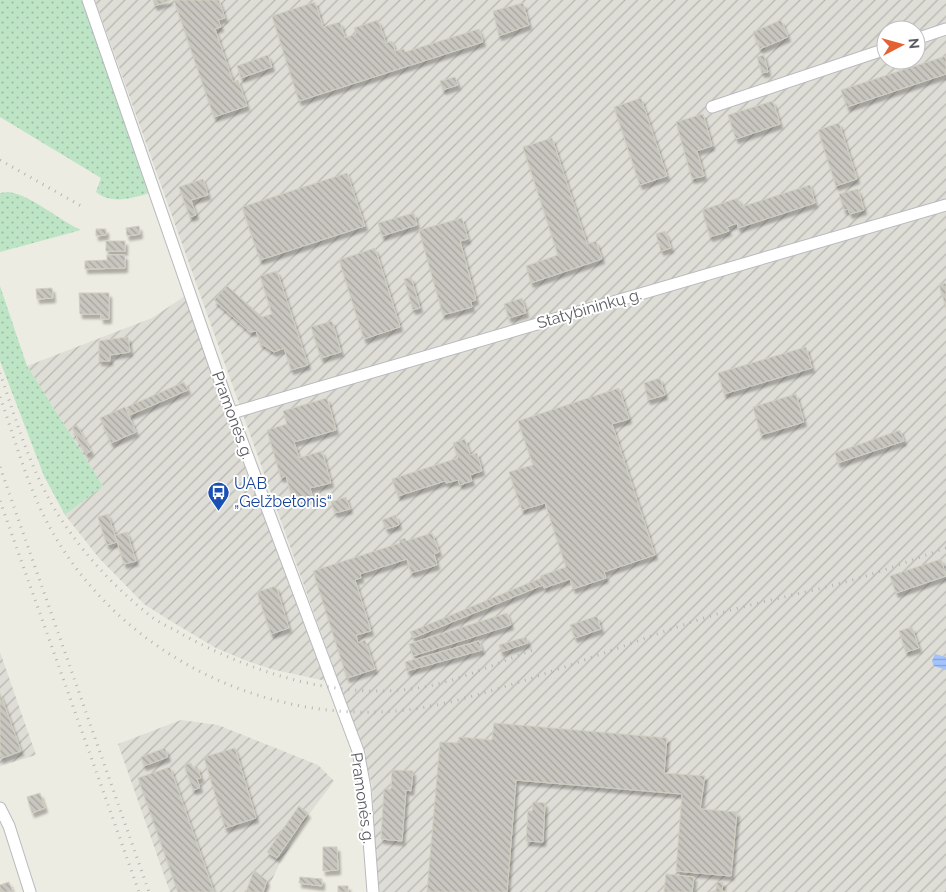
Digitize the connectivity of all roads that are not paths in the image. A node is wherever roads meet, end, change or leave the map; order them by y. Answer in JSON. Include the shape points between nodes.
{"nodes":[{"id":1,"x":88,"y":0,"type":"edge"},
{"id":2,"x":946,"y":29,"type":"edge"},
{"id":3,"x":926,"y":36,"type":"edge"},
{"id":4,"x":876,"y":52,"type":"edge"},
{"id":5,"x":712,"y":107,"type":"dead end"},
{"id":6,"x":946,"y":206,"type":"edge"},
{"id":7,"x":232,"y":413,"type":"junction"},
{"id":8,"x":0,"y":808,"type":"edge"},
{"id":9,"x":30,"y":892,"type":"edge"},
{"id":10,"x":373,"y":892,"type":"edge"}],
"edges":[{"from":1,"to":7,"type":"street","name":"Pramonės g."},
{"from":2,"to":3,"type":"street"},
{"from":4,"to":5,"type":"street"},
{"from":6,"to":7,"type":"street","name":"Statybininkų g."},
{"from":7,"to":10,"type":"street","name":"Pramonės g.","via":[[358,751],[368,816]]},
{"from":8,"to":9,"type":"street","via":[[10,826]]}]}
